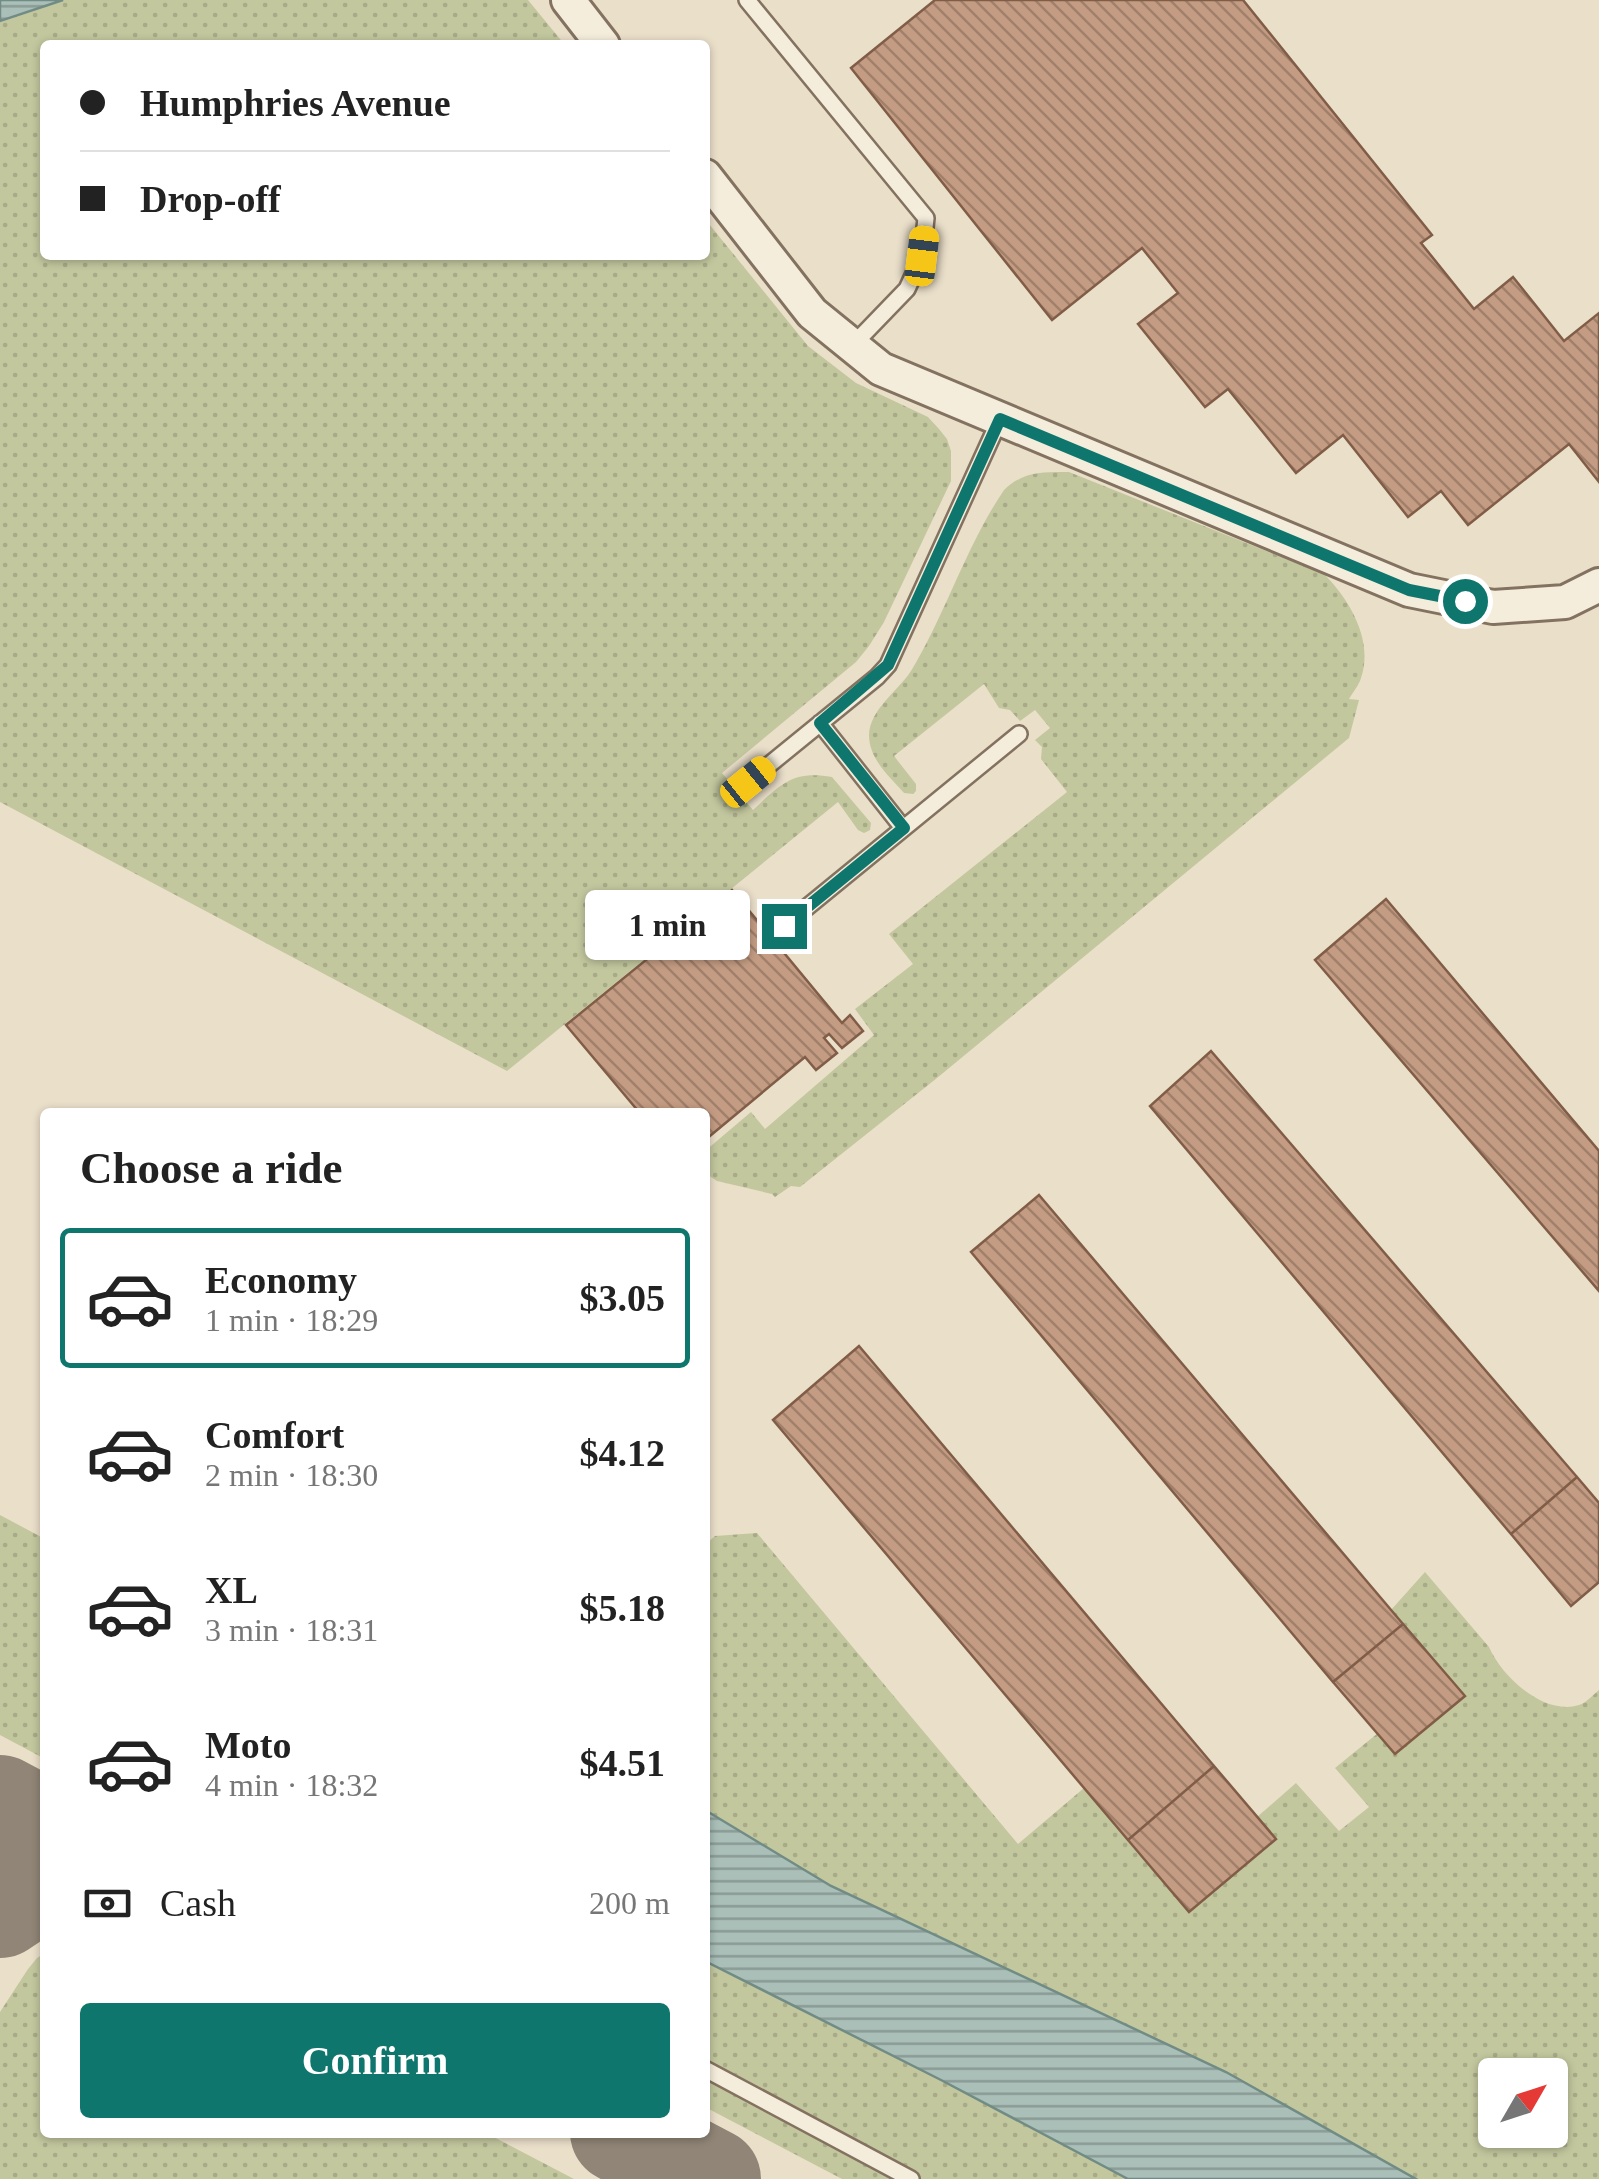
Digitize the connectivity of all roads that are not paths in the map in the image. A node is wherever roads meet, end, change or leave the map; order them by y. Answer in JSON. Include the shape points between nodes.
{"nodes":[{"id":1,"x":568,"y":0,"type":"edge"},
{"id":2,"x":747,"y":0,"type":"edge"},
{"id":3,"x":599,"y":40,"type":"edge"},
{"id":4,"x":710,"y":182,"type":"edge"},
{"id":5,"x":852,"y":346,"type":"junction"},
{"id":6,"x":1000,"y":419,"type":"junction"},
{"id":7,"x":1599,"y":585,"type":"edge"},
{"id":8,"x":820,"y":723,"type":"junction"},
{"id":9,"x":1019,"y":734,"type":"dead end"},
{"id":10,"x":748,"y":782,"type":"dead end"},
{"id":11,"x":904,"y":828,"type":"junction"},
{"id":12,"x":784,"y":926,"type":"dead end"},
{"id":13,"x":710,"y":2072,"type":"edge"},
{"id":14,"x":911,"y":2179,"type":"edge"}],
"edges":[{"from":1,"to":3,"type":"street"},
{"from":2,"to":5,"type":"lane","via":[[926,218],[922,256],[907,289]]},
{"from":4,"to":5,"type":"street","via":[[812,313]]},
{"from":5,"to":6,"type":"street","via":[[881,369]]},
{"from":6,"to":7,"type":"street","via":[[1409,590],[1493,607],[1565,602]]},
{"from":6,"to":8,"type":"lane","via":[[888,665]]},
{"from":8,"to":10,"type":"lane"},
{"from":8,"to":11,"type":"lane"},
{"from":9,"to":11,"type":"lane"},
{"from":11,"to":12,"type":"lane"},
{"from":13,"to":14,"type":"lane"}]}
